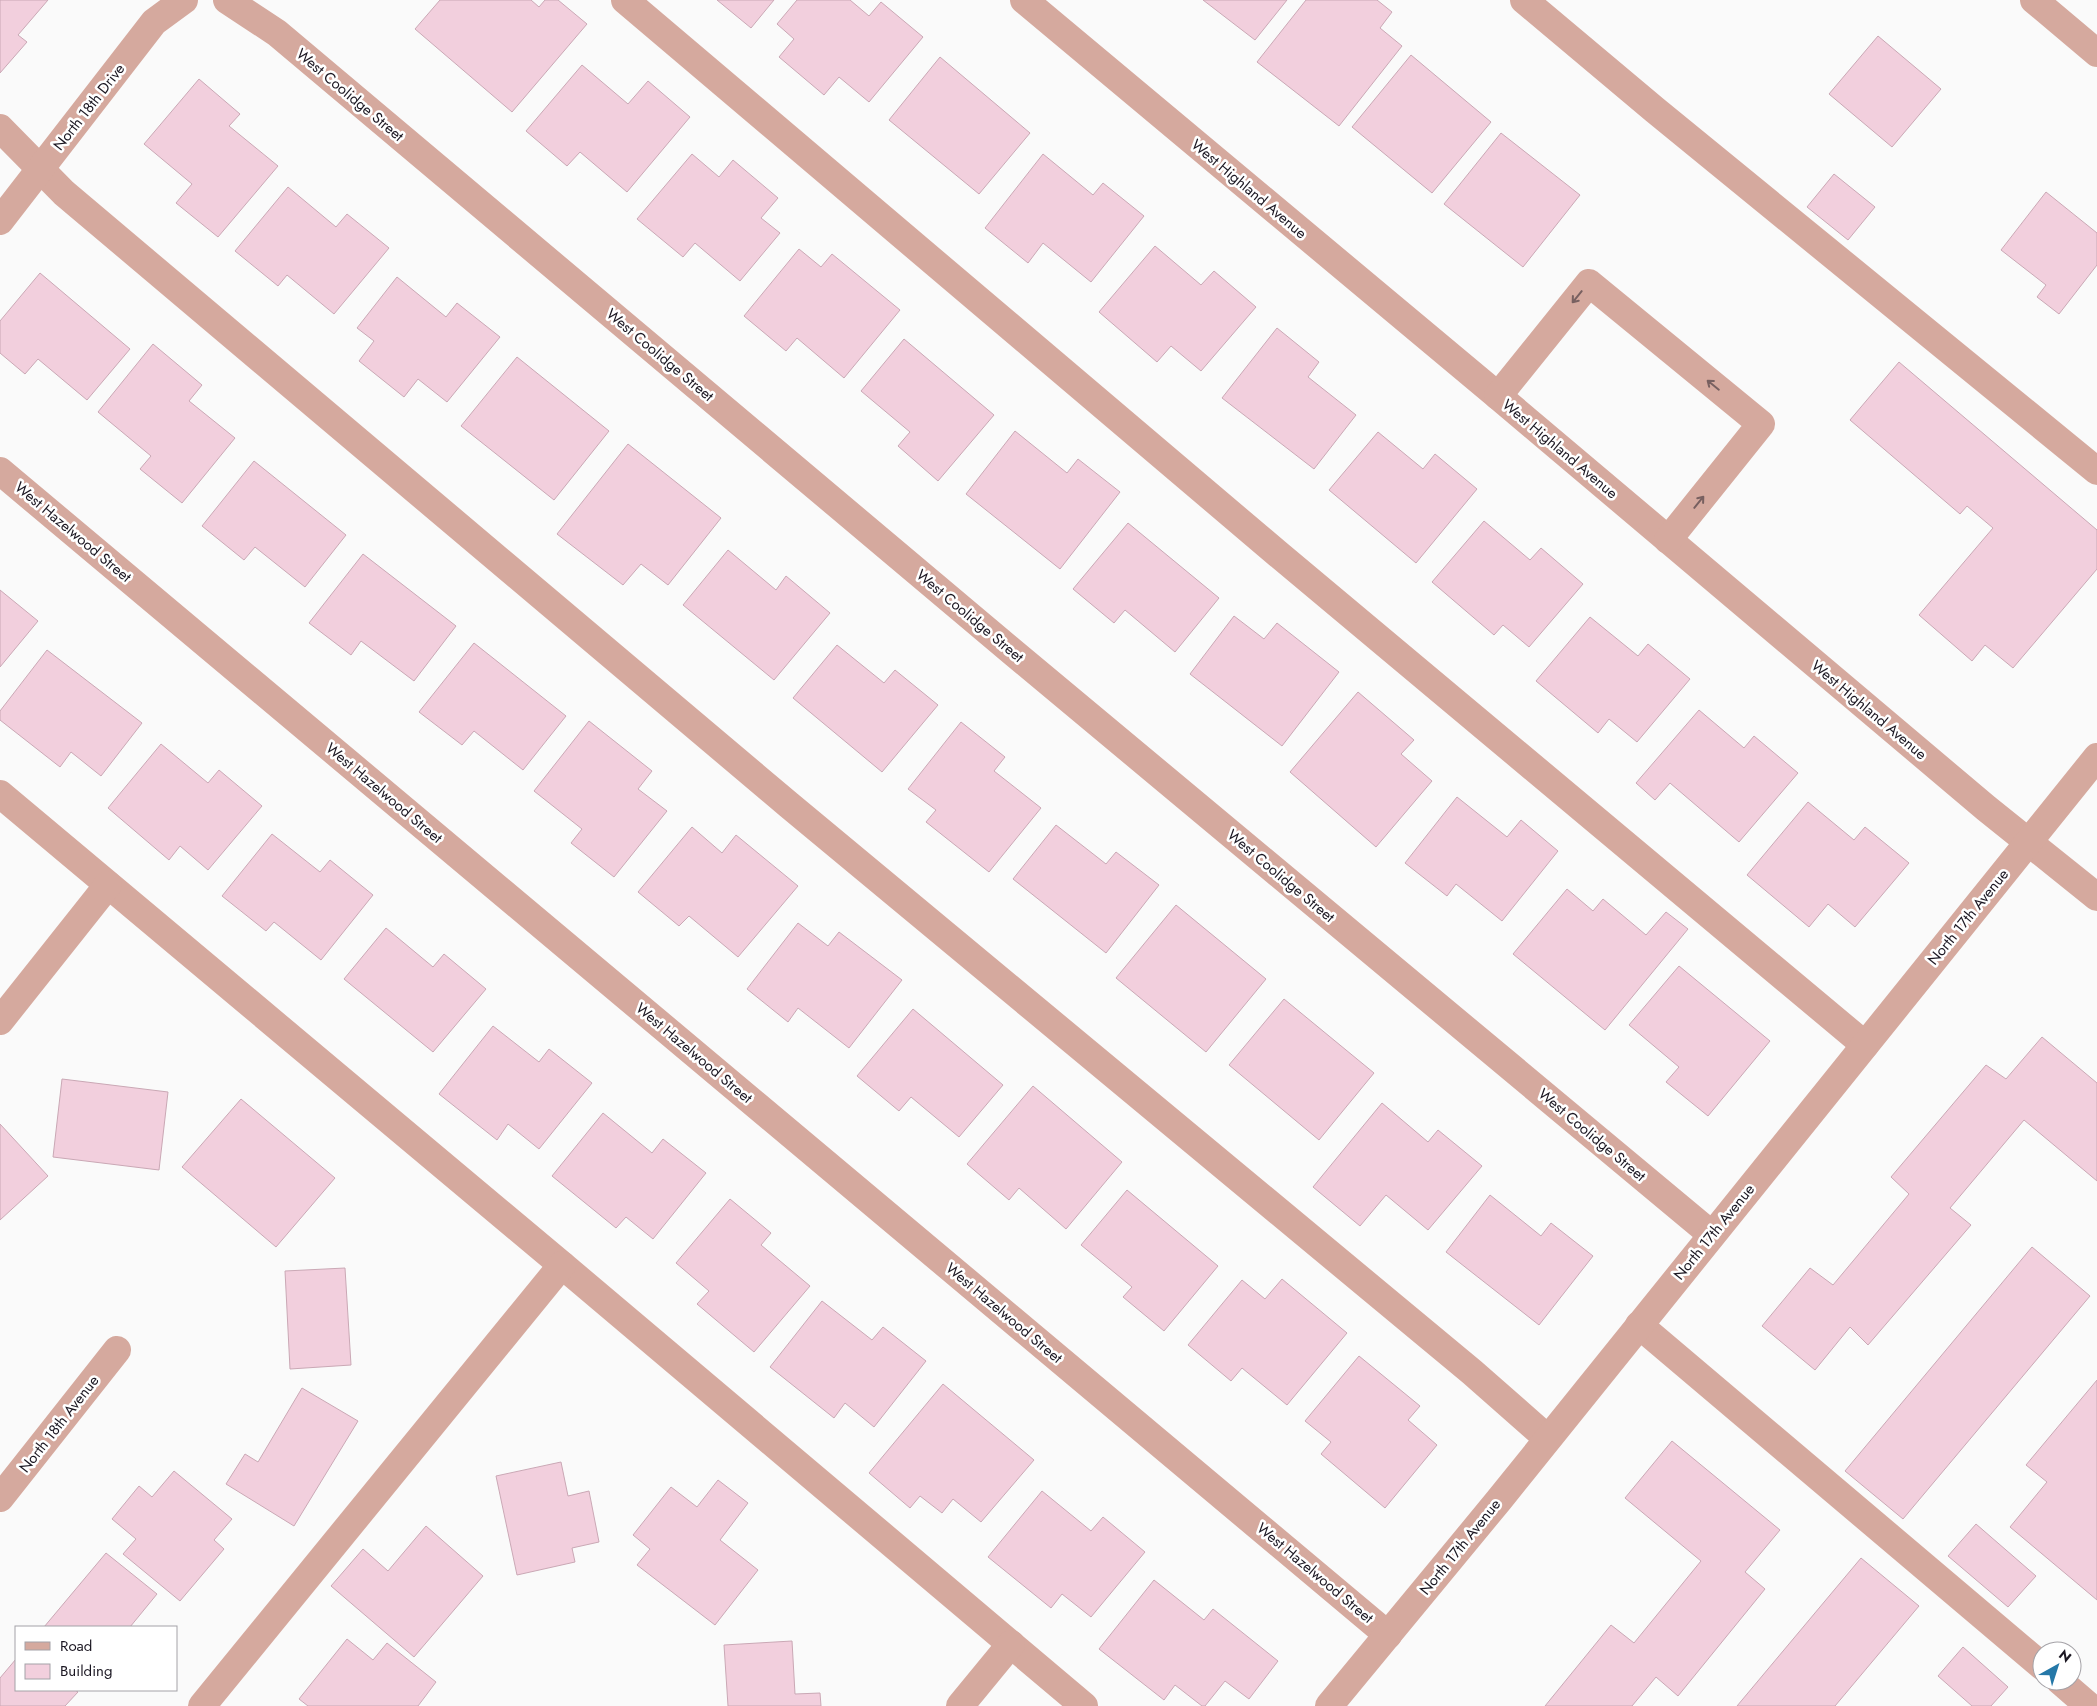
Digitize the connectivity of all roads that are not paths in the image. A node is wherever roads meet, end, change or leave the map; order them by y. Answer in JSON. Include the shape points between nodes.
{"nodes":[{"id":1,"x":184,"y":0,"type":"edge"},
{"id":2,"x":227,"y":0,"type":"edge"},
{"id":3,"x":625,"y":0,"type":"edge"},
{"id":4,"x":1024,"y":0,"type":"edge"},
{"id":5,"x":1524,"y":0,"type":"edge"},
{"id":6,"x":2034,"y":0,"type":"edge"},
{"id":7,"x":2097,"y":53,"type":"edge"},
{"id":8,"x":0,"y":128,"type":"edge"},
{"id":9,"x":41,"y":170,"type":"junction"},
{"id":10,"x":0,"y":221,"type":"edge"},
{"id":11,"x":1498,"y":396,"type":"junction"},
{"id":12,"x":0,"y":471,"type":"edge"},
{"id":13,"x":2097,"y":471,"type":"edge"},
{"id":14,"x":1668,"y":540,"type":"junction"},
{"id":15,"x":2097,"y":757,"type":"edge"},
{"id":16,"x":0,"y":794,"type":"edge"},
{"id":17,"x":2028,"y":843,"type":"junction"},
{"id":18,"x":108,"y":885,"type":"junction"},
{"id":19,"x":2097,"y":896,"type":"edge"},
{"id":20,"x":0,"y":1021,"type":"edge"},
{"id":21,"x":1865,"y":1045,"type":"junction"},
{"id":22,"x":1711,"y":1234,"type":"junction"},
{"id":23,"x":562,"y":1265,"type":"junction"},
{"id":24,"x":1639,"y":1325,"type":"junction"},
{"id":25,"x":117,"y":1350,"type":"dead end"},
{"id":26,"x":1548,"y":1438,"type":"junction"},
{"id":27,"x":0,"y":1498,"type":"edge"},
{"id":28,"x":1388,"y":1635,"type":"junction"},
{"id":29,"x":1011,"y":1644,"type":"junction"},
{"id":30,"x":2032,"y":1658,"type":"edge"},
{"id":31,"x":2072,"y":1691,"type":"edge"},
{"id":32,"x":202,"y":1706,"type":"edge"},
{"id":33,"x":960,"y":1706,"type":"edge"},
{"id":34,"x":1084,"y":1706,"type":"edge"},
{"id":35,"x":1329,"y":1706,"type":"edge"},
{"id":36,"x":2089,"y":1706,"type":"edge"}],
"edges":[{"from":1,"to":9,"type":"street","name":"North 18th Drive","via":[[154,22]]},
{"from":2,"to":22,"type":"street","name":"West Coolidge Street","via":[[277,33],[1000,642]]},
{"from":3,"to":21,"type":"street","via":[[1278,554]]},
{"from":4,"to":11,"type":"street","name":"West Highland Avenue"},
{"from":5,"to":13,"type":"street"},
{"from":6,"to":7,"type":"street"},
{"from":8,"to":9,"type":"street"},
{"from":9,"to":10,"type":"street","name":"North 18th Drive"},
{"from":9,"to":26,"type":"street","via":[[72,200],[781,799]]},
{"from":11,"to":14,"type":"street","name":"West Highland Avenue"},
{"from":14,"to":11,"type":"street","one_way":true,"via":[[1761,424],[1589,282]]},
{"from":12,"to":28,"type":"street","name":"West Hazelwood Street"},
{"from":14,"to":17,"type":"street","name":"West Highland Avenue"},
{"from":15,"to":17,"type":"street","name":"North 17th Avenue"},
{"from":16,"to":18,"type":"street"},
{"from":17,"to":19,"type":"street","name":"West Highland Avenue"},
{"from":17,"to":21,"type":"street","name":"North 17th Avenue"},
{"from":18,"to":20,"type":"street"},
{"from":18,"to":23,"type":"street"},
{"from":21,"to":22,"type":"street","name":"North 17th Avenue"},
{"from":22,"to":24,"type":"street","name":"North 17th Avenue"},
{"from":23,"to":29,"type":"street"},
{"from":23,"to":32,"type":"street"},
{"from":24,"to":26,"type":"street","name":"North 17th Avenue"},
{"from":24,"to":30,"type":"street"},
{"from":25,"to":27,"type":"street","name":"North 18th Avenue"},
{"from":26,"to":28,"type":"street","name":"North 17th Avenue"},
{"from":28,"to":35,"type":"street","name":"North 17th Avenue"},
{"from":29,"to":33,"type":"street"},
{"from":29,"to":34,"type":"street"},
{"from":31,"to":36,"type":"street"}]}
